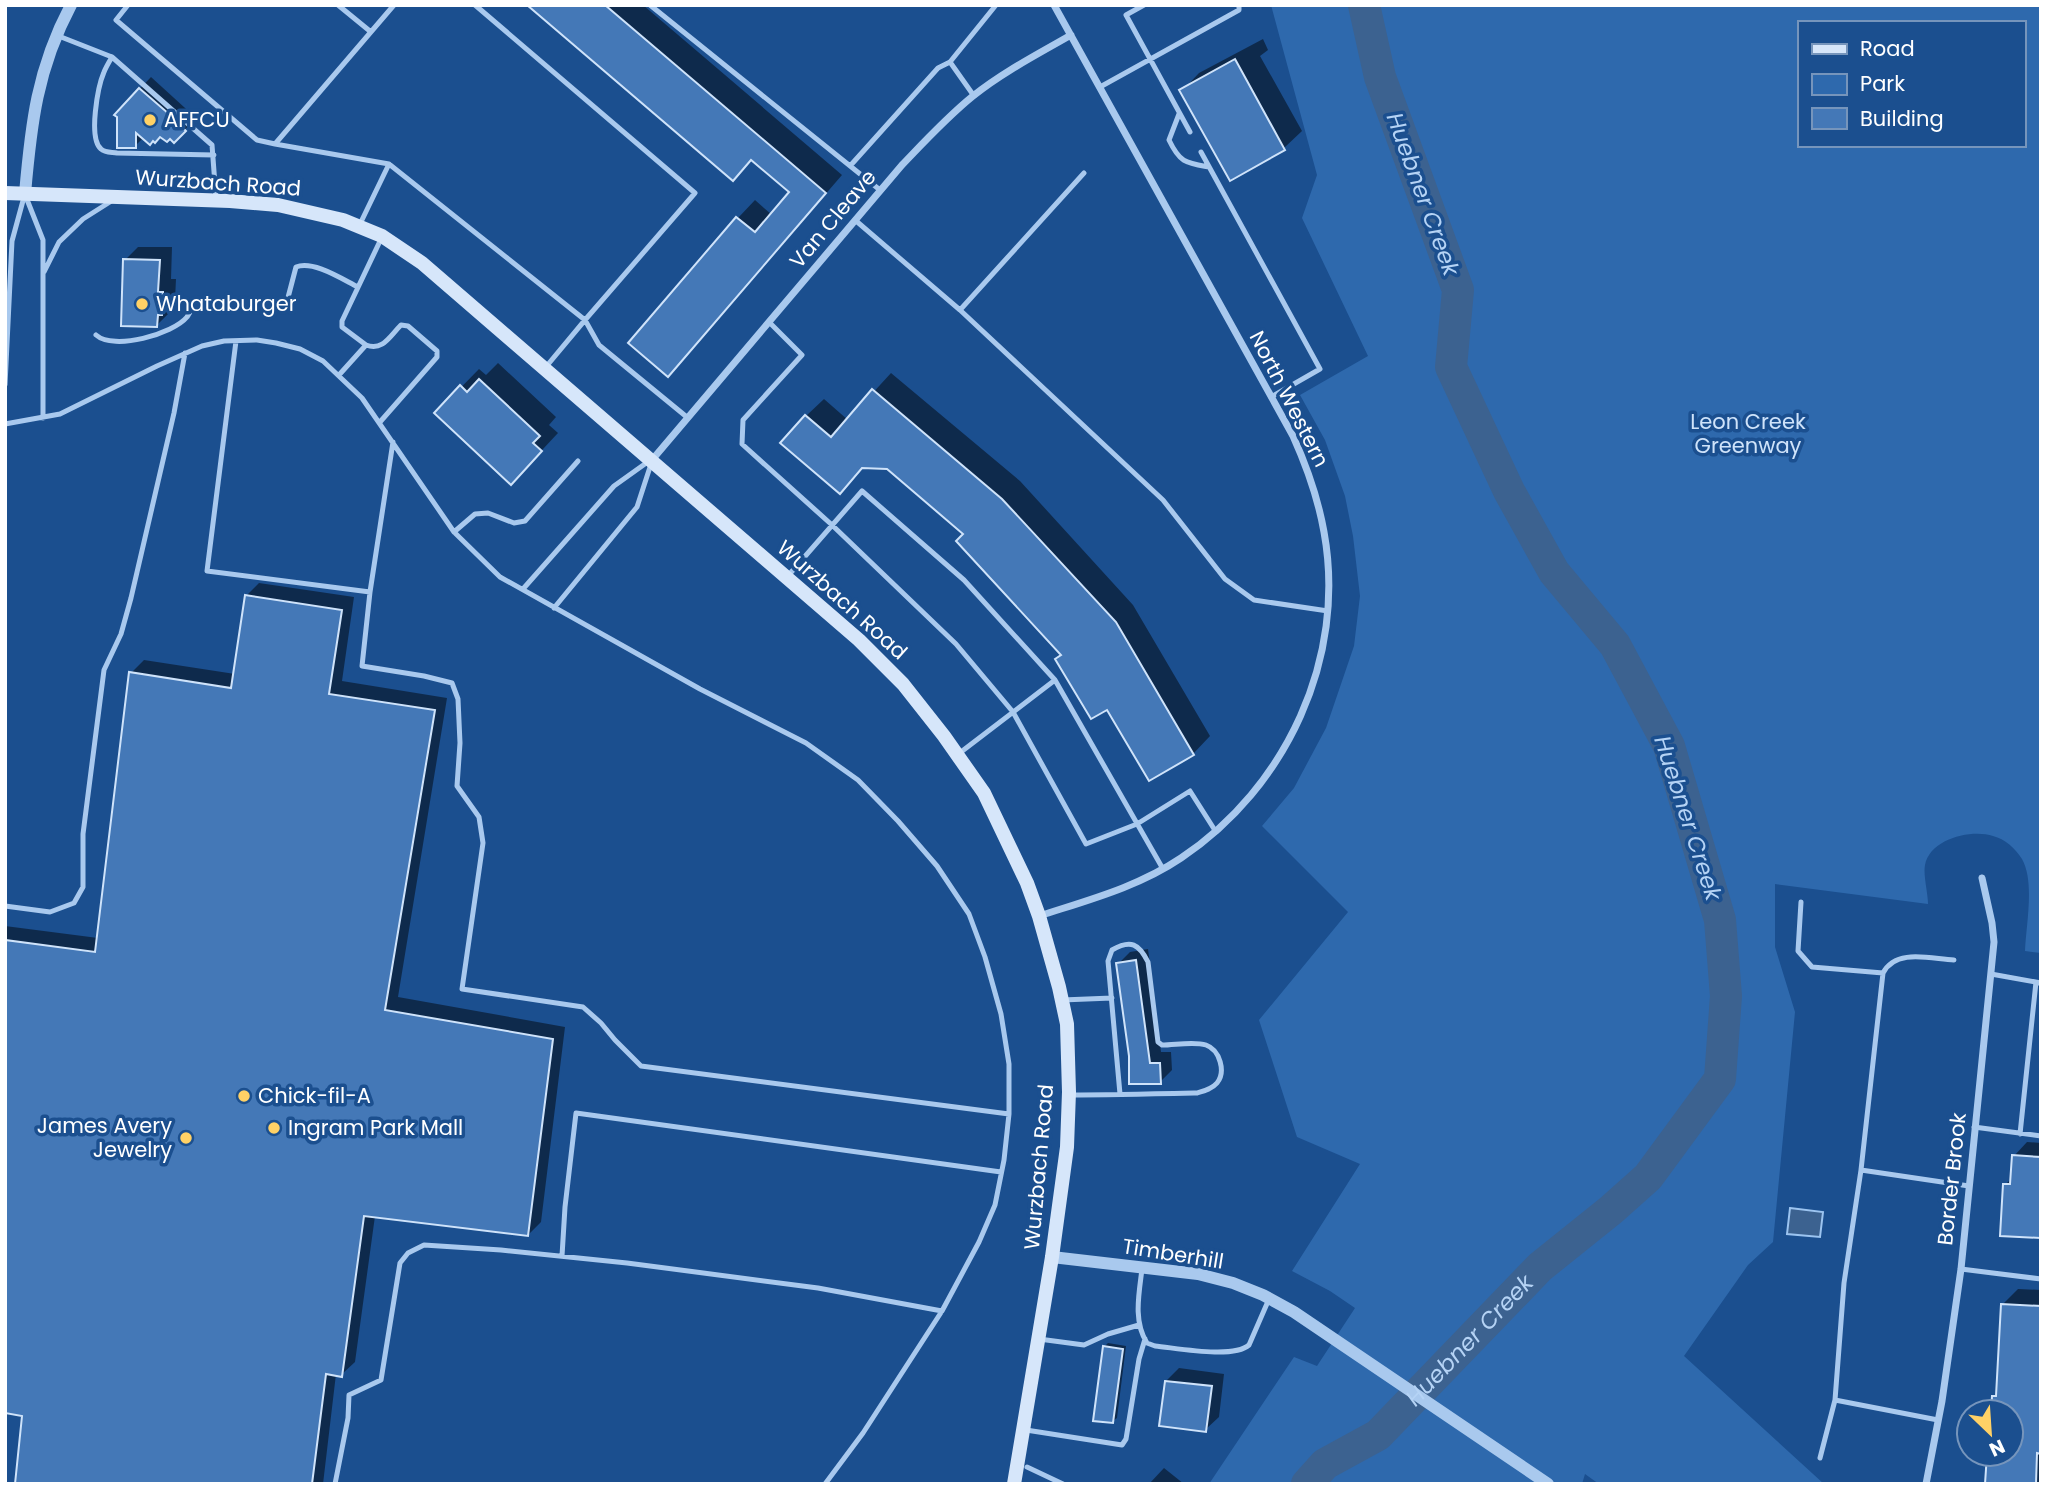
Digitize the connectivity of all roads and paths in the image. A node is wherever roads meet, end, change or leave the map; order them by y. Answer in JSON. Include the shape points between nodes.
{"nodes":[{"id":1,"x":71,"y":5,"type":"edge"},
{"id":2,"x":128,"y":5,"type":"edge"},
{"id":3,"x":338,"y":5,"type":"edge"},
{"id":4,"x":394,"y":5,"type":"edge"},
{"id":5,"x":475,"y":5,"type":"edge"},
{"id":6,"x":650,"y":5,"type":"edge"},
{"id":7,"x":996,"y":5,"type":"edge"},
{"id":8,"x":1054,"y":5,"type":"edge"},
{"id":9,"x":1144,"y":5,"type":"edge"},
{"id":10,"x":1239,"y":5,"type":"edge"},
{"id":11,"x":371,"y":32,"type":"junction"},
{"id":12,"x":56,"y":35,"type":"junction"},
{"id":13,"x":1071,"y":35,"type":"junction"},
{"id":14,"x":112,"y":57,"type":"junction"},
{"id":15,"x":1150,"y":59,"type":"junction"},
{"id":16,"x":950,"y":62,"type":"junction"},
{"id":17,"x":1100,"y":87,"type":"junction"},
{"id":18,"x":974,"y":96,"type":"junction"},
{"id":19,"x":1180,"y":113,"type":"junction"},
{"id":20,"x":1190,"y":132,"type":"dead end"},
{"id":21,"x":275,"y":144,"type":"junction"},
{"id":22,"x":1201,"y":152,"type":"dead end"},
{"id":23,"x":214,"y":155,"type":"junction"},
{"id":24,"x":389,"y":164,"type":"junction"},
{"id":25,"x":850,"y":166,"type":"junction"},
{"id":26,"x":1209,"y":167,"type":"junction"},
{"id":27,"x":1084,"y":173,"type":"dead end"},
{"id":28,"x":880,"y":190,"type":"junction"},
{"id":29,"x":5,"y":194,"type":"edge"},
{"id":30,"x":25,"y":194,"type":"junction"},
{"id":31,"x":117,"y":197,"type":"junction"},
{"id":32,"x":216,"y":201,"type":"junction"},
{"id":33,"x":855,"y":220,"type":"junction"},
{"id":34,"x":359,"y":227,"type":"junction"},
{"id":35,"x":382,"y":236,"type":"junction"},
{"id":36,"x":5,"y":252,"type":"edge"},
{"id":37,"x":10,"y":268,"type":"junction"},
{"id":38,"x":42,"y":274,"type":"junction"},
{"id":39,"x":358,"y":287,"type":"junction"},
{"id":40,"x":192,"y":308,"type":"dead end"},
{"id":41,"x":285,"y":309,"type":"dead end"},
{"id":42,"x":960,"y":310,"type":"junction"},
{"id":43,"x":584,"y":320,"type":"junction"},
{"id":44,"x":769,"y":322,"type":"junction"},
{"id":45,"x":96,"y":335,"type":"dead end"},
{"id":46,"x":236,"y":341,"type":"junction"},
{"id":47,"x":366,"y":345,"type":"junction"},
{"id":48,"x":185,"y":353,"type":"junction"},
{"id":49,"x":545,"y":368,"type":"junction"},
{"id":50,"x":338,"y":375,"type":"junction"},
{"id":51,"x":5,"y":385,"type":"edge"},
{"id":52,"x":1271,"y":397,"type":"junction"},
{"id":53,"x":43,"y":418,"type":"junction"},
{"id":54,"x":688,"y":418,"type":"junction"},
{"id":55,"x":380,"y":422,"type":"junction"},
{"id":56,"x":5,"y":424,"type":"edge"},
{"id":57,"x":393,"y":442,"type":"junction"},
{"id":58,"x":652,"y":460,"type":"junction"},
{"id":59,"x":578,"y":461,"type":"dead end"},
{"id":60,"x":832,"y":525,"type":"junction"},
{"id":61,"x":454,"y":532,"type":"junction"},
{"id":62,"x":787,"y":577,"type":"junction"},
{"id":63,"x":523,"y":589,"type":"junction"},
{"id":64,"x":370,"y":592,"type":"junction"},
{"id":65,"x":554,"y":608,"type":"junction"},
{"id":66,"x":1328,"y":611,"type":"junction"},
{"id":67,"x":1055,"y":680,"type":"junction"},
{"id":68,"x":1013,"y":712,"type":"junction"},
{"id":69,"x":957,"y":755,"type":"junction"},
{"id":70,"x":1137,"y":824,"type":"junction"},
{"id":71,"x":1216,"y":832,"type":"junction"},
{"id":72,"x":1163,"y":869,"type":"junction"},
{"id":73,"x":1982,"y":878,"type":"dead end"},
{"id":74,"x":1801,"y":902,"type":"dead end"},
{"id":75,"x":5,"y":906,"type":"edge"},
{"id":76,"x":1039,"y":916,"type":"junction"},
{"id":77,"x":1954,"y":960,"type":"dead end"},
{"id":78,"x":1884,"y":973,"type":"junction"},
{"id":79,"x":1991,"y":974,"type":"junction"},
{"id":80,"x":2036,"y":982,"type":"edge"},
{"id":81,"x":1112,"y":998,"type":"junction"},
{"id":82,"x":1062,"y":1000,"type":"junction"},
{"id":83,"x":1120,"y":1094,"type":"junction"},
{"id":84,"x":1069,"y":1095,"type":"junction"},
{"id":85,"x":1009,"y":1114,"type":"junction"},
{"id":86,"x":1974,"y":1126,"type":"junction"},
{"id":87,"x":2020,"y":1134,"type":"junction"},
{"id":88,"x":2041,"y":1136,"type":"edge"},
{"id":89,"x":1861,"y":1170,"type":"junction"},
{"id":90,"x":1001,"y":1172,"type":"junction"},
{"id":91,"x":1969,"y":1186,"type":"junction"},
{"id":92,"x":562,"y":1256,"type":"junction"},
{"id":93,"x":1052,"y":1256,"type":"junction"},
{"id":94,"x":1142,"y":1267,"type":"junction"},
{"id":95,"x":1961,"y":1269,"type":"junction"},
{"id":96,"x":2041,"y":1279,"type":"edge"},
{"id":97,"x":1269,"y":1298,"type":"junction"},
{"id":98,"x":942,"y":1311,"type":"junction"},
{"id":99,"x":1139,"y":1325,"type":"junction"},
{"id":100,"x":1039,"y":1339,"type":"junction"},
{"id":101,"x":1145,"y":1339,"type":"junction"},
{"id":102,"x":1835,"y":1400,"type":"junction"},
{"id":103,"x":1938,"y":1420,"type":"junction"},
{"id":104,"x":1023,"y":1429,"type":"junction"},
{"id":105,"x":1820,"y":1458,"type":"dead end"},
{"id":106,"x":1027,"y":1467,"type":"dead end"},
{"id":107,"x":335,"y":1484,"type":"edge"},
{"id":108,"x":825,"y":1484,"type":"edge"},
{"id":109,"x":1014,"y":1484,"type":"edge"},
{"id":110,"x":1063,"y":1484,"type":"edge"},
{"id":111,"x":1548,"y":1484,"type":"edge"},
{"id":112,"x":1926,"y":1484,"type":"edge"}],
"edges":[{"from":1,"to":12,"type":"street"},
{"from":2,"to":21,"type":"lane","via":[[116,20],[257,140]]},
{"from":3,"to":11,"type":"lane"},
{"from":4,"to":11,"type":"lane"},
{"from":5,"to":43,"type":"lane","via":[[695,193]]},
{"from":6,"to":25,"type":"lane"},
{"from":7,"to":16,"type":"lane"},
{"from":8,"to":13,"type":"street","name":"North Western"},
{"from":9,"to":15,"type":"lane","via":[[1126,15]]},
{"from":10,"to":15,"type":"lane","via":[[1239,10]]},
{"from":11,"to":21,"type":"lane"},
{"from":12,"to":14,"type":"lane"},
{"from":12,"to":30,"type":"street","via":[[36,98]]},
{"from":13,"to":17,"type":"street","name":"North Western"},
{"from":13,"to":18,"type":"street","name":"Van Cleave"},
{"from":14,"to":23,"type":"lane","via":[[212,145]]},
{"from":14,"to":23,"type":"lane","via":[[95,116],[96,142],[105,151]]},
{"from":15,"to":17,"type":"lane"},
{"from":15,"to":19,"type":"lane"},
{"from":16,"to":18,"type":"lane"},
{"from":16,"to":25,"type":"lane","via":[[937,68]]},
{"from":17,"to":52,"type":"street","name":"North Western"},
{"from":18,"to":28,"type":"street","name":"Van Cleave","via":[[936,128]]},
{"from":19,"to":20,"type":"lane"},
{"from":19,"to":26,"type":"lane","via":[[1170,140],[1175,152],[1184,162]]},
{"from":21,"to":24,"type":"lane"},
{"from":22,"to":26,"type":"lane"},
{"from":23,"to":32,"type":"lane"},
{"from":24,"to":34,"type":"lane"},
{"from":24,"to":43,"type":"lane"},
{"from":25,"to":28,"type":"lane"},
{"from":26,"to":52,"type":"lane","via":[[1320,369]]},
{"from":27,"to":42,"type":"lane"},
{"from":28,"to":33,"type":"street","name":"Van Cleave"},
{"from":29,"to":30,"type":"main road","name":"Wurzbach Road"},
{"from":30,"to":31,"type":"main road","name":"Wurzbach Road"},
{"from":30,"to":37,"type":"lane"},
{"from":30,"to":38,"type":"lane","via":[[43,240]]},
{"from":31,"to":32,"type":"main road","name":"Wurzbach Road"},
{"from":31,"to":38,"type":"lane","via":[[59,242]]},
{"from":32,"to":34,"type":"main road","name":"Wurzbach Road","via":[[278,205]]},
{"from":33,"to":42,"type":"lane"},
{"from":33,"to":44,"type":"street","name":"Van Cleave"},
{"from":34,"to":35,"type":"main road","name":"Wurzbach Road"},
{"from":35,"to":39,"type":"lane"},
{"from":35,"to":49,"type":"main road","name":"Wurzbach Road","via":[[422,263]]},
{"from":36,"to":37,"type":"lane"},
{"from":37,"to":51,"type":"lane"},
{"from":38,"to":53,"type":"lane"},
{"from":39,"to":41,"type":"lane","via":[[303,264],[296,267]]},
{"from":39,"to":47,"type":"lane","via":[[342,327]]},
{"from":40,"to":45,"type":"lane","via":[[180,324],[142,340],[107,341]]},
{"from":42,"to":66,"type":"lane","via":[[1163,500],[1225,579],[1254,600]]},
{"from":43,"to":49,"type":"lane"},
{"from":43,"to":54,"type":"lane","via":[[599,345]]},
{"from":44,"to":54,"type":"street","name":"Van Cleave"},
{"from":44,"to":60,"type":"lane","via":[[802,355],[743,420],[742,444]]},
{"from":46,"to":48,"type":"lane"},
{"from":46,"to":50,"type":"lane","via":[[300,349]]},
{"from":46,"to":64,"type":"lane","via":[[207,571]]},
{"from":47,"to":50,"type":"lane"},
{"from":47,"to":55,"type":"lane","via":[[380,346],[401,325],[437,351],[437,357]]},
{"from":48,"to":53,"type":"lane"},
{"from":48,"to":75,"type":"lane","via":[[131,598],[104,670],[83,834],[83,887],[74,903],[50,912]]},
{"from":49,"to":58,"type":"main road","name":"Wurzbach Road"},
{"from":50,"to":55,"type":"lane"},
{"from":52,"to":66,"type":"street","name":"North Western","via":[[1293,436],[1318,500],[1328,567]]},
{"from":53,"to":56,"type":"lane"},
{"from":54,"to":58,"type":"street","name":"Van Cleave"},
{"from":55,"to":57,"type":"lane"},
{"from":57,"to":61,"type":"lane"},
{"from":57,"to":64,"type":"lane"},
{"from":58,"to":62,"type":"main road","name":"Wurzbach Road"},
{"from":58,"to":63,"type":"lane","via":[[614,486]]},
{"from":58,"to":65,"type":"lane","via":[[637,507]]},
{"from":59,"to":61,"type":"lane","via":[[525,521],[514,523],[488,513],[475,514]]},
{"from":60,"to":62,"type":"lane"},
{"from":60,"to":67,"type":"lane","via":[[862,491],[964,580]]},
{"from":60,"to":68,"type":"lane","via":[[956,644]]},
{"from":61,"to":63,"type":"lane","via":[[500,577]]},
{"from":62,"to":69,"type":"main road","name":"Wurzbach Road","via":[[903,684]]},
{"from":63,"to":65,"type":"lane"},
{"from":64,"to":85,"type":"lane","via":[[362,666],[452,683],[458,699],[457,786],[479,817],[483,843],[462,989],[583,1007],[641,1066]]},
{"from":65,"to":85,"type":"lane","via":[[806,743],[858,780],[898,821],[937,866],[969,914],[1001,1014],[1009,1064]]},
{"from":66,"to":71,"type":"street","name":"North Western","via":[[1318,669],[1293,733],[1256,791]]},
{"from":67,"to":68,"type":"lane"},
{"from":67,"to":70,"type":"lane"},
{"from":68,"to":69,"type":"lane"},
{"from":68,"to":70,"type":"lane","via":[[1086,844]]},
{"from":69,"to":76,"type":"main road","name":"Wurzbach Road","via":[[984,793]]},
{"from":70,"to":71,"type":"lane","via":[[1190,791]]},
{"from":70,"to":72,"type":"lane"},
{"from":71,"to":72,"type":"street","name":"North Western"},
{"from":72,"to":76,"type":"street","name":"North Western","via":[[1119,890]]},
{"from":73,"to":79,"type":"street","name":"Border Brook","via":[[1993,932]]},
{"from":74,"to":78,"type":"lane","via":[[1798,951],[1812,967]]},
{"from":76,"to":82,"type":"main road","name":"Wurzbach Road"},
{"from":77,"to":78,"type":"lane","via":[[1902,956],[1888,964]]},
{"from":78,"to":89,"type":"lane"},
{"from":79,"to":80,"type":"lane"},
{"from":79,"to":86,"type":"street","name":"Border Brook"},
{"from":80,"to":87,"type":"lane"},
{"from":81,"to":82,"type":"lane"},
{"from":81,"to":83,"type":"lane"},
{"from":81,"to":83,"type":"lane","via":[[1108,961],[1112,950],[1133,944],[1148,962],[1158,1042],[1209,1046],[1222,1071],[1217,1083],[1197,1093]]},
{"from":82,"to":84,"type":"main road","name":"Wurzbach Road"},
{"from":83,"to":84,"type":"lane"},
{"from":84,"to":93,"type":"main road","name":"Wurzbach Road"},
{"from":85,"to":90,"type":"lane"},
{"from":86,"to":87,"type":"lane"},
{"from":86,"to":91,"type":"street","name":"Border Brook"},
{"from":87,"to":88,"type":"lane"},
{"from":89,"to":91,"type":"lane"},
{"from":89,"to":102,"type":"lane","via":[[1844,1283]]},
{"from":90,"to":92,"type":"lane","via":[[576,1113]]},
{"from":90,"to":98,"type":"lane","via":[[995,1205]]},
{"from":91,"to":95,"type":"street","name":"Border Brook"},
{"from":92,"to":98,"type":"lane","via":[[818,1288]]},
{"from":92,"to":107,"type":"lane","via":[[442,1245],[424,1245],[408,1253],[397,1276],[381,1380],[349,1395]]},
{"from":93,"to":94,"type":"street","name":"Timberhill"},
{"from":93,"to":100,"type":"main road","name":"Wurzbach Road"},
{"from":94,"to":97,"type":"street","name":"Timberhill","via":[[1198,1274]]},
{"from":94,"to":99,"type":"lane"},
{"from":95,"to":96,"type":"lane"},
{"from":95,"to":103,"type":"street","name":"Border Brook"},
{"from":97,"to":101,"type":"lane","via":[[1243,1350],[1155,1346]]},
{"from":97,"to":111,"type":"street","name":"Timberhill"},
{"from":98,"to":108,"type":"lane"},
{"from":99,"to":100,"type":"lane","via":[[1084,1345]]},
{"from":99,"to":101,"type":"lane"},
{"from":100,"to":104,"type":"main road","name":"Wurzbach Road"},
{"from":101,"to":104,"type":"lane","via":[[1122,1445]]},
{"from":102,"to":103,"type":"lane"},
{"from":102,"to":105,"type":"lane"},
{"from":103,"to":112,"type":"street","name":"Border Brook"},
{"from":104,"to":109,"type":"main road","name":"Wurzbach Road"},
{"from":106,"to":110,"type":"lane"}]}
